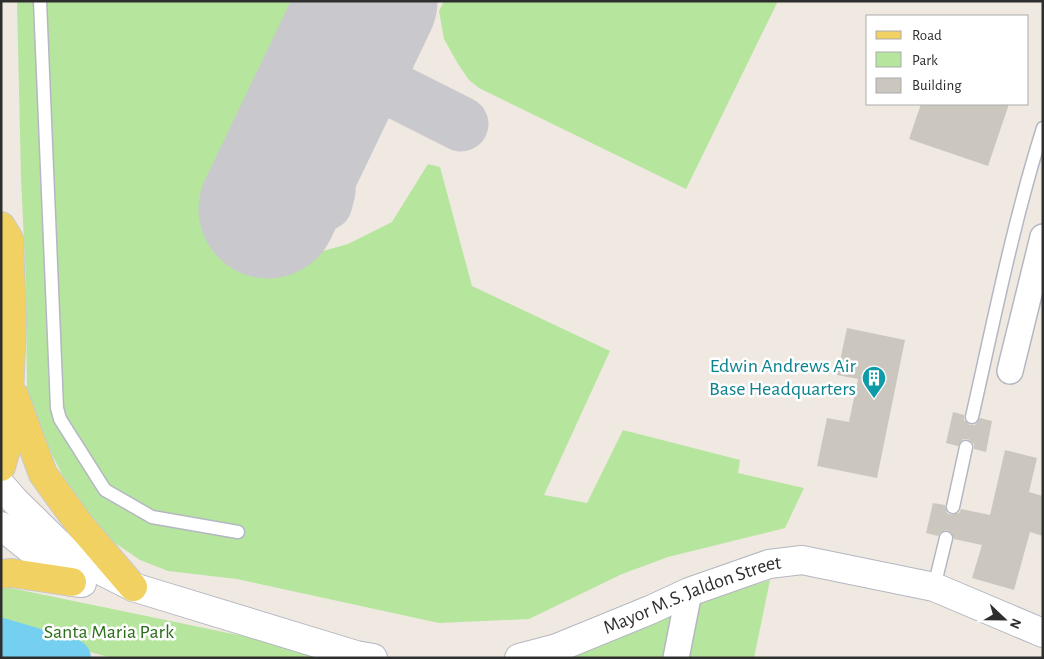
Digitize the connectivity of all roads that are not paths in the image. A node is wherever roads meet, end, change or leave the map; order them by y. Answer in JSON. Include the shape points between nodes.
{"nodes":[{"id":1,"x":40,"y":1,"type":"edge"},
{"id":2,"x":1043,"y":128,"type":"edge"},
{"id":3,"x":1,"y":226,"type":"edge"},
{"id":4,"x":1043,"y":237,"type":"edge"},
{"id":5,"x":1010,"y":371,"type":"dead end"},
{"id":6,"x":10,"y":381,"type":"junction"},
{"id":7,"x":972,"y":417,"type":"dead end"},
{"id":8,"x":966,"y":447,"type":"dead end"},
{"id":9,"x":1,"y":466,"type":"edge"},
{"id":10,"x":1,"y":485,"type":"edge"},
{"id":11,"x":953,"y":507,"type":"dead end"},
{"id":12,"x":1,"y":526,"type":"edge"},
{"id":13,"x":238,"y":532,"type":"dead end"},
{"id":14,"x":946,"y":538,"type":"dead end"},
{"id":15,"x":1,"y":574,"type":"edge"},
{"id":16,"x":72,"y":582,"type":"junction"},
{"id":17,"x":934,"y":586,"type":"junction"},
{"id":18,"x":133,"y":587,"type":"junction"},
{"id":19,"x":689,"y":592,"type":"junction"},
{"id":20,"x":1043,"y":632,"type":"edge"},
{"id":21,"x":373,"y":658,"type":"edge"},
{"id":22,"x":520,"y":658,"type":"edge"},
{"id":23,"x":676,"y":658,"type":"edge"}],
"edges":[{"from":1,"to":13,"type":"lane","via":[[56,399],[60,419],[105,490],[152,517]]},
{"from":2,"to":7,"type":"lane","via":[[1011,244]]},
{"from":3,"to":6,"type":"main road","via":[[9,238]]},
{"from":4,"to":5,"type":"street"},
{"from":6,"to":9,"type":"main road","via":[[7,446]]},
{"from":6,"to":18,"type":"main road","via":[[44,474],[80,525]]},
{"from":8,"to":11,"type":"lane"},
{"from":10,"to":18,"type":"main road","via":[[70,555]]},
{"from":12,"to":16,"type":"main road"},
{"from":14,"to":17,"type":"lane"},
{"from":15,"to":16,"type":"main road"},
{"from":16,"to":18,"type":"main road"},
{"from":17,"to":19,"type":"main road","name":"Mayor M.S. Jaldon Street","via":[[802,560],[769,564]]},
{"from":17,"to":20,"type":"main road","name":"Mayor M.S. Jaldon Street"},
{"from":18,"to":21,"type":"main road"},
{"from":19,"to":22,"type":"main road","name":"Mayor M.S. Jaldon Street","via":[[557,648]]},
{"from":19,"to":23,"type":"street"}]}
